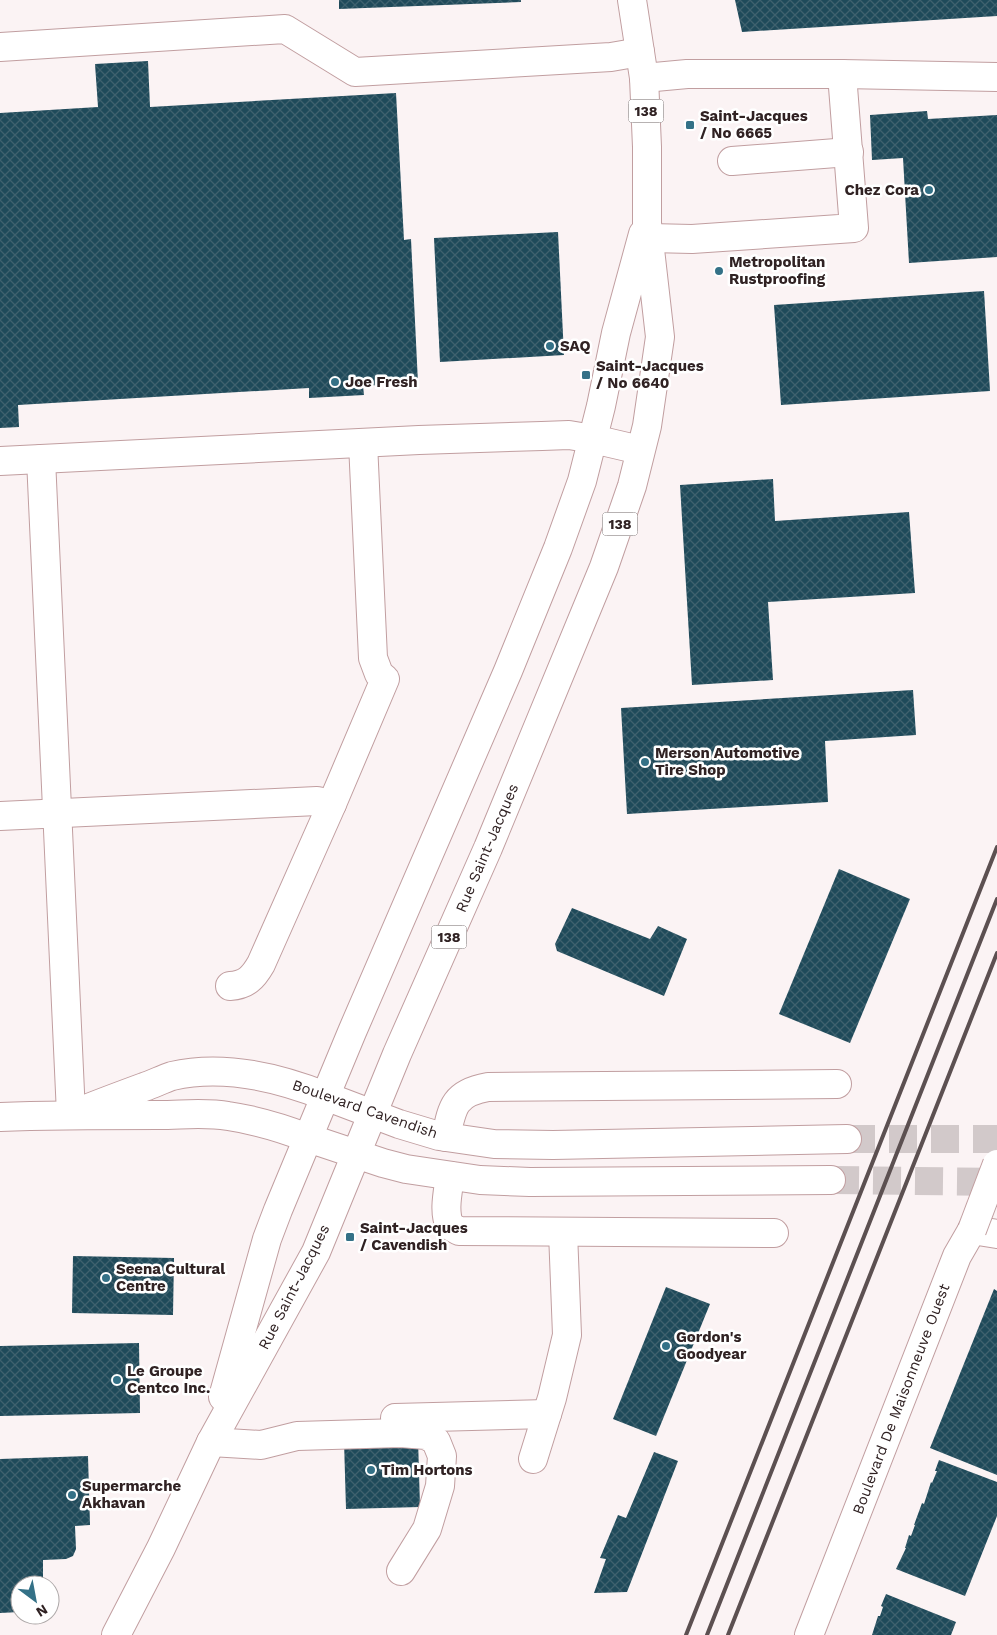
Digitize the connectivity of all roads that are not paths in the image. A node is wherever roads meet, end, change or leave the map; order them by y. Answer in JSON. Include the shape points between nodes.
{"nodes":[{"id":1,"x":632,"y":0,"type":"edge"},
{"id":2,"x":0,"y":47,"type":"edge"},
{"id":3,"x":642,"y":65,"type":"junction"},
{"id":4,"x":842,"y":74,"type":"junction"},
{"id":5,"x":997,"y":77,"type":"edge"},
{"id":6,"x":849,"y":152,"type":"junction"},
{"id":7,"x":732,"y":161,"type":"dead end"},
{"id":8,"x":648,"y":231,"type":"junction"},
{"id":9,"x":593,"y":439,"type":"junction"},
{"id":10,"x":363,"y":443,"type":"junction"},
{"id":11,"x":640,"y":450,"type":"junction"},
{"id":12,"x":41,"y":459,"type":"junction"},
{"id":13,"x":0,"y":461,"type":"edge"},
{"id":14,"x":332,"y":804,"type":"junction"},
{"id":15,"x":58,"y":813,"type":"junction"},
{"id":16,"x":0,"y":816,"type":"edge"},
{"id":17,"x":230,"y":986,"type":"dead end"},
{"id":18,"x":837,"y":1084,"type":"dead end"},
{"id":19,"x":325,"y":1096,"type":"junction"},
{"id":20,"x":71,"y":1114,"type":"junction"},
{"id":21,"x":372,"y":1114,"type":"junction"},
{"id":22,"x":0,"y":1118,"type":"edge"},
{"id":23,"x":446,"y":1137,"type":"junction"},
{"id":24,"x":308,"y":1138,"type":"junction"},
{"id":25,"x":847,"y":1139,"type":"tunnel mouth"},
{"id":26,"x":356,"y":1153,"type":"junction"},
{"id":27,"x":997,"y":1164,"type":"edge"},
{"id":28,"x":450,"y":1176,"type":"junction"},
{"id":29,"x":830,"y":1180,"type":"tunnel mouth"},
{"id":30,"x":562,"y":1232,"type":"junction"},
{"id":31,"x":984,"y":1232,"type":"edge"},
{"id":32,"x":774,"y":1233,"type":"dead end"},
{"id":33,"x":547,"y":1414,"type":"junction"},
{"id":34,"x":297,"y":1436,"type":"junction"},
{"id":35,"x":211,"y":1442,"type":"junction"},
{"id":36,"x":533,"y":1459,"type":"dead end"},
{"id":37,"x":401,"y":1571,"type":"dead end"},
{"id":38,"x":116,"y":1635,"type":"edge"},
{"id":39,"x":809,"y":1635,"type":"edge"}],
"edges":[{"from":1,"to":3,"type":"main road","name":"Rue Saint-Jacques","number":"138"},
{"from":2,"to":3,"type":"main road","via":[[285,29],[355,72],[610,57]]},
{"from":3,"to":4,"type":"main road","via":[[687,74]]},
{"from":3,"to":8,"type":"main road","name":"Rue Saint-Jacques","number":"138"},
{"from":4,"to":5,"type":"main road"},
{"from":4,"to":6,"type":"main road"},
{"from":6,"to":7,"type":"main road"},
{"from":6,"to":8,"type":"main road","via":[[854,228],[692,239]]},
{"from":8,"to":9,"type":"main road","name":"Rue Saint-Jacques","number":"138","via":[[616,332]]},
{"from":8,"to":11,"type":"main road","name":"Rue Saint-Jacques","number":"138","via":[[660,338],[647,426]]},
{"from":9,"to":10,"type":"main road","via":[[569,435]]},
{"from":9,"to":11,"type":"main road"},
{"from":9,"to":19,"type":"main road","name":"Rue Saint-Jacques","number":"138","via":[[582,481],[527,626]]},
{"from":10,"to":12,"type":"main road"},
{"from":10,"to":14,"type":"main road","via":[[374,658],[384,679]]},
{"from":11,"to":21,"type":"main road","name":"Rue Saint-Jacques","number":"138","via":[[632,486],[604,567],[488,848]]},
{"from":12,"to":13,"type":"main road"},
{"from":12,"to":15,"type":"main road"},
{"from":14,"to":15,"type":"main road","via":[[308,802]]},
{"from":14,"to":17,"type":"main road","via":[[261,964],[247,982]]},
{"from":15,"to":16,"type":"main road"},
{"from":15,"to":20,"type":"main road"},
{"from":18,"to":23,"type":"main road","via":[[488,1087],[465,1093],[457,1101]]},
{"from":19,"to":20,"type":"main road","name":"Boulevard Cavendish","via":[[267,1078],[204,1072],[172,1076]]},
{"from":19,"to":21,"type":"main road","name":"Boulevard Cavendish"},
{"from":19,"to":24,"type":"main road","name":"Rue Saint-Jacques","number":"138"},
{"from":20,"to":22,"type":"main road","name":"Boulevard Cavendish"},
{"from":20,"to":24,"type":"main road","name":"Boulevard Cavendish","via":[[226,1115],[272,1125]]},
{"from":21,"to":23,"type":"main road","name":"Boulevard Cavendish"},
{"from":21,"to":26,"type":"main road","name":"Rue Saint-Jacques"},
{"from":23,"to":25,"type":"main road","name":"Boulevard Cavendish","via":[[494,1144],[553,1145]]},
{"from":24,"to":26,"type":"main road","name":"Boulevard Cavendish"},
{"from":24,"to":35,"type":"main road","name":"Rue Saint-Jacques","via":[[267,1238]]},
{"from":26,"to":28,"type":"main road","name":"Boulevard Cavendish","via":[[406,1169]]},
{"from":26,"to":35,"type":"main road","name":"Rue Saint-Jacques","via":[[316,1252]]},
{"from":27,"to":31,"type":"main road","name":"Boulevard De Maisonneuve Ouest","bridge":true},
{"from":28,"to":29,"type":"main road","name":"Boulevard Cavendish","via":[[512,1182]]},
{"from":28,"to":30,"type":"main road","via":[[447,1217],[454,1229],[467,1232]]},
{"from":30,"to":32,"type":"main road"},
{"from":30,"to":33,"type":"main road","via":[[566,1335]]},
{"from":31,"to":39,"type":"main road","name":"Boulevard De Maisonneuve Ouest","via":[[957,1256]]},
{"from":33,"to":34,"type":"main road","via":[[355,1419],[316,1426]]},
{"from":33,"to":36,"type":"main road"},
{"from":34,"to":35,"type":"main road","via":[[261,1445]]},
{"from":34,"to":37,"type":"main road","via":[[400,1433],[426,1435],[436,1441],[442,1456],[440,1486],[426,1529]]},
{"from":35,"to":38,"type":"main road","name":"Rue Saint-Jacques","via":[[162,1548]]}]}
